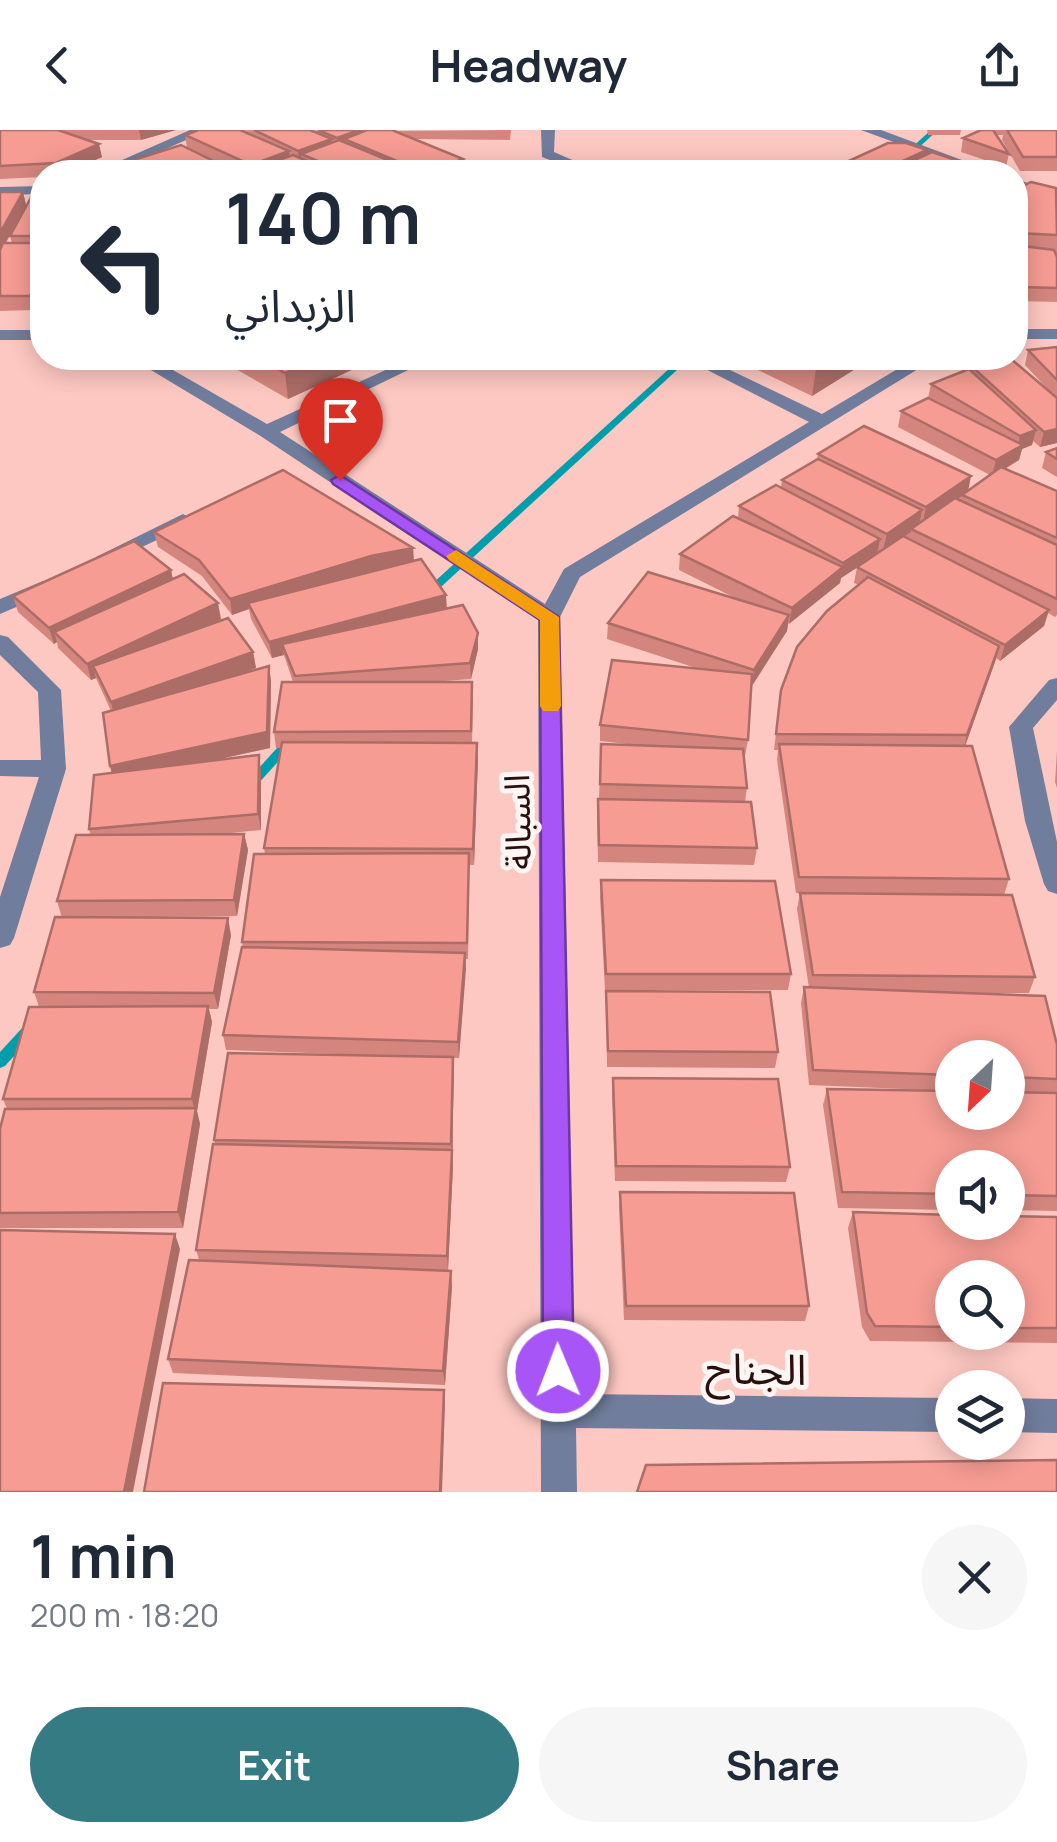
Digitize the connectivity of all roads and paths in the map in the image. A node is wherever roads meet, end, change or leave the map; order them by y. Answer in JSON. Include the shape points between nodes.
{"nodes":[{"id":1,"x":202,"y":130,"type":"edge"},
{"id":2,"x":548,"y":130,"type":"edge"},
{"id":3,"x":868,"y":130,"type":"edge"},
{"id":4,"x":896,"y":142,"type":"junction"},
{"id":5,"x":878,"y":150,"type":"edge"},
{"id":6,"x":131,"y":160,"type":"edge"},
{"id":7,"x":549,"y":160,"type":"edge"},
{"id":8,"x":951,"y":160,"type":"edge"},
{"id":9,"x":30,"y":190,"type":"edge"},
{"id":10,"x":0,"y":191,"type":"edge"},
{"id":11,"x":1028,"y":334,"type":"edge"},
{"id":12,"x":1057,"y":334,"type":"edge"},
{"id":13,"x":0,"y":335,"type":"edge"},
{"id":14,"x":30,"y":335,"type":"edge"},
{"id":15,"x":161,"y":370,"type":"edge"},
{"id":16,"x":398,"y":370,"type":"edge"},
{"id":17,"x":717,"y":370,"type":"edge"},
{"id":18,"x":907,"y":370,"type":"edge"},
{"id":19,"x":820,"y":420,"type":"junction"},
{"id":20,"x":266,"y":430,"type":"junction"},
{"id":21,"x":206,"y":510,"type":"edge"},
{"id":22,"x":0,"y":607,"type":"edge"},
{"id":23,"x":550,"y":617,"type":"junction"},
{"id":24,"x":0,"y":642,"type":"edge"},
{"id":25,"x":1057,"y":685,"type":"edge"},
{"id":26,"x":0,"y":768,"type":"edge"},
{"id":27,"x":54,"y":768,"type":"junction"},
{"id":28,"x":1057,"y":884,"type":"edge"},
{"id":29,"x":0,"y":938,"type":"edge"},
{"id":30,"x":559,"y":1411,"type":"junction"},
{"id":31,"x":935,"y":1414,"type":"edge"},
{"id":32,"x":1025,"y":1415,"type":"edge"},
{"id":33,"x":1057,"y":1416,"type":"edge"},
{"id":34,"x":560,"y":1492,"type":"edge"}],
"edges":[{"from":1,"to":6,"type":"street"},
{"from":2,"to":7,"type":"street","via":[[542,158]]},
{"from":3,"to":4,"type":"street"},
{"from":4,"to":5,"type":"street"},
{"from":4,"to":8,"type":"street"},
{"from":9,"to":10,"type":"street"},
{"from":11,"to":12,"type":"street"},
{"from":13,"to":14,"type":"street"},
{"from":15,"to":20,"type":"street"},
{"from":16,"to":20,"type":"street"},
{"from":17,"to":19,"type":"street"},
{"from":18,"to":19,"type":"street","name":"السبالة"},
{"from":19,"to":23,"type":"street","name":"السبالة","via":[[571,574]]},
{"from":20,"to":23,"type":"street","via":[[301,465]]},
{"from":21,"to":22,"type":"street"},
{"from":23,"to":30,"type":"street","name":"السبالة"},
{"from":24,"to":27,"type":"street","via":[[49,690]]},
{"from":25,"to":28,"type":"street","via":[[1022,727]]},
{"from":26,"to":27,"type":"street"},
{"from":27,"to":29,"type":"street"},
{"from":30,"to":31,"type":"street","name":"الجناح"},
{"from":30,"to":34,"type":"street","name":"السبالة"},
{"from":32,"to":33,"type":"street"}]}
